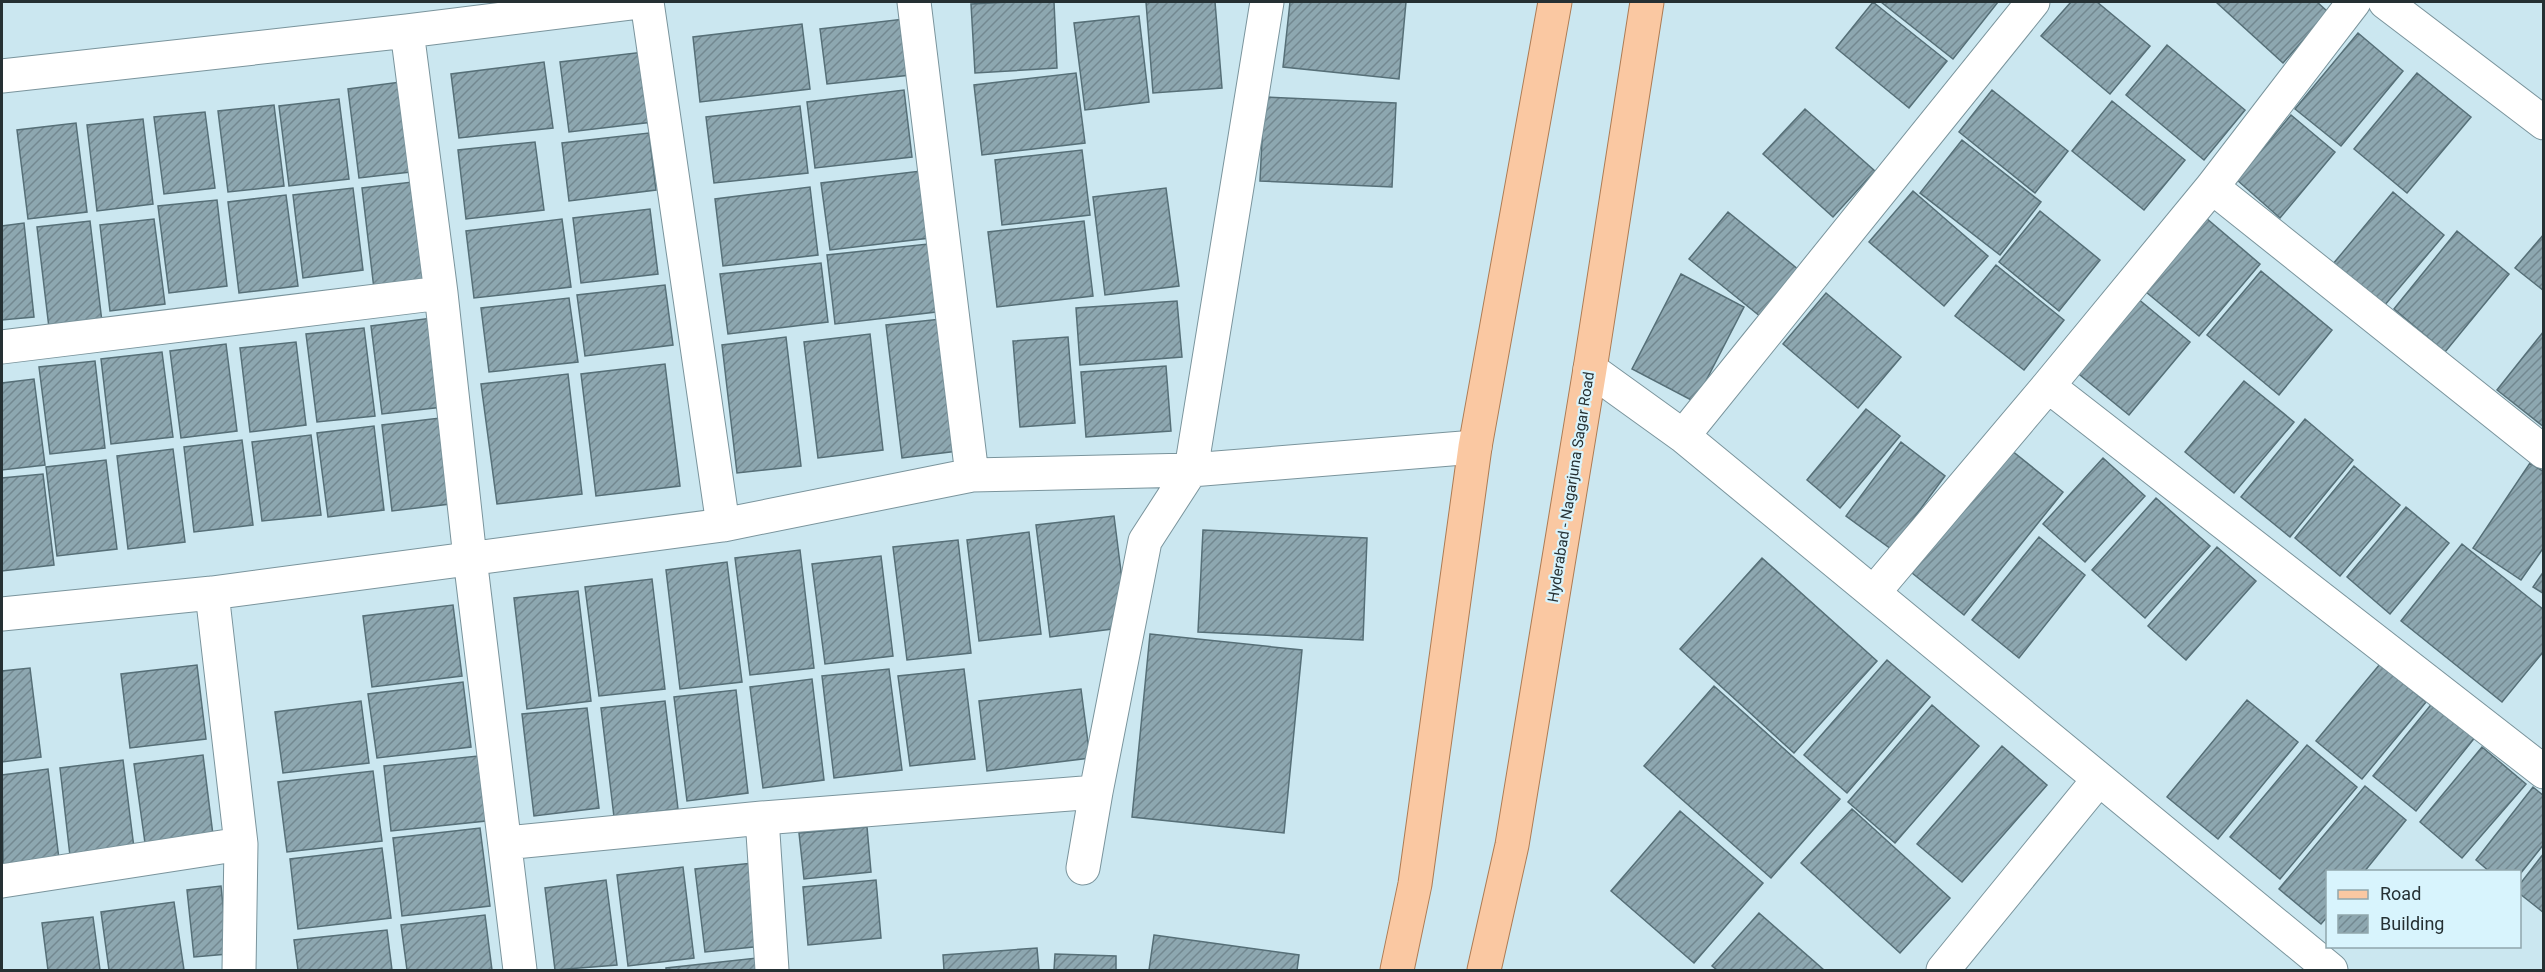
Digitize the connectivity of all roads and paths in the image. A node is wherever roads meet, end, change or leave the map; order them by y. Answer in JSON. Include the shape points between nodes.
{"nodes":[{"id":1,"x":640,"y":2,"type":"edge"},
{"id":2,"x":647,"y":2,"type":"edge"},
{"id":3,"x":914,"y":2,"type":"edge"},
{"id":4,"x":1267,"y":2,"type":"edge"},
{"id":5,"x":1556,"y":2,"type":"edge"},
{"id":6,"x":1647,"y":2,"type":"edge"},
{"id":7,"x":2033,"y":2,"type":"edge"},
{"id":8,"x":2354,"y":2,"type":"edge"},
{"id":9,"x":2385,"y":2,"type":"edge"},
{"id":10,"x":406,"y":31,"type":"junction"},
{"id":11,"x":2,"y":75,"type":"edge"},
{"id":12,"x":2544,"y":123,"type":"edge"},
{"id":13,"x":2212,"y":187,"type":"junction"},
{"id":14,"x":441,"y":293,"type":"junction"},
{"id":15,"x":2,"y":347,"type":"edge"},
{"id":16,"x":1590,"y":369,"type":"junction"},
{"id":17,"x":2048,"y":386,"type":"junction"},
{"id":18,"x":1683,"y":436,"type":"junction"},
{"id":19,"x":1475,"y":447,"type":"junction"},
{"id":20,"x":2544,"y":452,"type":"edge"},
{"id":21,"x":1191,"y":471,"type":"junction"},
{"id":22,"x":972,"y":474,"type":"junction"},
{"id":23,"x":723,"y":525,"type":"junction"},
{"id":24,"x":470,"y":558,"type":"junction"},
{"id":25,"x":1874,"y":592,"type":"junction"},
{"id":26,"x":212,"y":593,"type":"junction"},
{"id":27,"x":2,"y":614,"type":"edge"},
{"id":28,"x":2544,"y":772,"type":"edge"},
{"id":29,"x":2099,"y":779,"type":"junction"},
{"id":30,"x":1096,"y":792,"type":"junction"},
{"id":31,"x":762,"y":818,"type":"junction"},
{"id":32,"x":505,"y":843,"type":"junction"},
{"id":33,"x":241,"y":844,"type":"junction"},
{"id":34,"x":1083,"y":868,"type":"dead end"},
{"id":35,"x":2,"y":881,"type":"edge"},
{"id":36,"x":2318,"y":966,"type":"edge"},
{"id":37,"x":239,"y":970,"type":"edge"},
{"id":38,"x":520,"y":970,"type":"edge"},
{"id":39,"x":772,"y":970,"type":"edge"},
{"id":40,"x":1397,"y":970,"type":"edge"},
{"id":41,"x":1484,"y":970,"type":"edge"},
{"id":42,"x":1943,"y":970,"type":"edge"}],
"edges":[{"from":1,"to":10,"type":"street"},
{"from":2,"to":23,"type":"street"},
{"from":3,"to":22,"type":"street"},
{"from":4,"to":21,"type":"street"},
{"from":5,"to":19,"type":"main road"},
{"from":6,"to":16,"type":"main road","name":"Hyderabad - Nagarjuna Sagar Road"},
{"from":7,"to":18,"type":"street"},
{"from":8,"to":13,"type":"street"},
{"from":9,"to":12,"type":"street"},
{"from":10,"to":11,"type":"street"},
{"from":10,"to":14,"type":"street"},
{"from":13,"to":17,"type":"street"},
{"from":13,"to":20,"type":"street"},
{"from":14,"to":15,"type":"street"},
{"from":14,"to":24,"type":"street"},
{"from":16,"to":18,"type":"street"},
{"from":16,"to":41,"type":"main road","name":"Hyderabad - Nagarjuna Sagar Road","via":[[1512,845]]},
{"from":17,"to":25,"type":"street"},
{"from":17,"to":28,"type":"street"},
{"from":18,"to":25,"type":"street"},
{"from":19,"to":21,"type":"street"},
{"from":19,"to":40,"type":"main road","via":[[1415,884]]},
{"from":21,"to":22,"type":"street"},
{"from":21,"to":30,"type":"street","via":[[1145,541]]},
{"from":22,"to":23,"type":"street"},
{"from":23,"to":24,"type":"street"},
{"from":24,"to":26,"type":"street"},
{"from":24,"to":32,"type":"street"},
{"from":25,"to":29,"type":"street"},
{"from":26,"to":27,"type":"street"},
{"from":26,"to":33,"type":"street"},
{"from":29,"to":36,"type":"street"},
{"from":29,"to":42,"type":"street"},
{"from":30,"to":31,"type":"street"},
{"from":30,"to":34,"type":"street"},
{"from":31,"to":32,"type":"street"},
{"from":31,"to":39,"type":"street"},
{"from":32,"to":38,"type":"street"},
{"from":33,"to":35,"type":"street"},
{"from":33,"to":37,"type":"street"}]}
